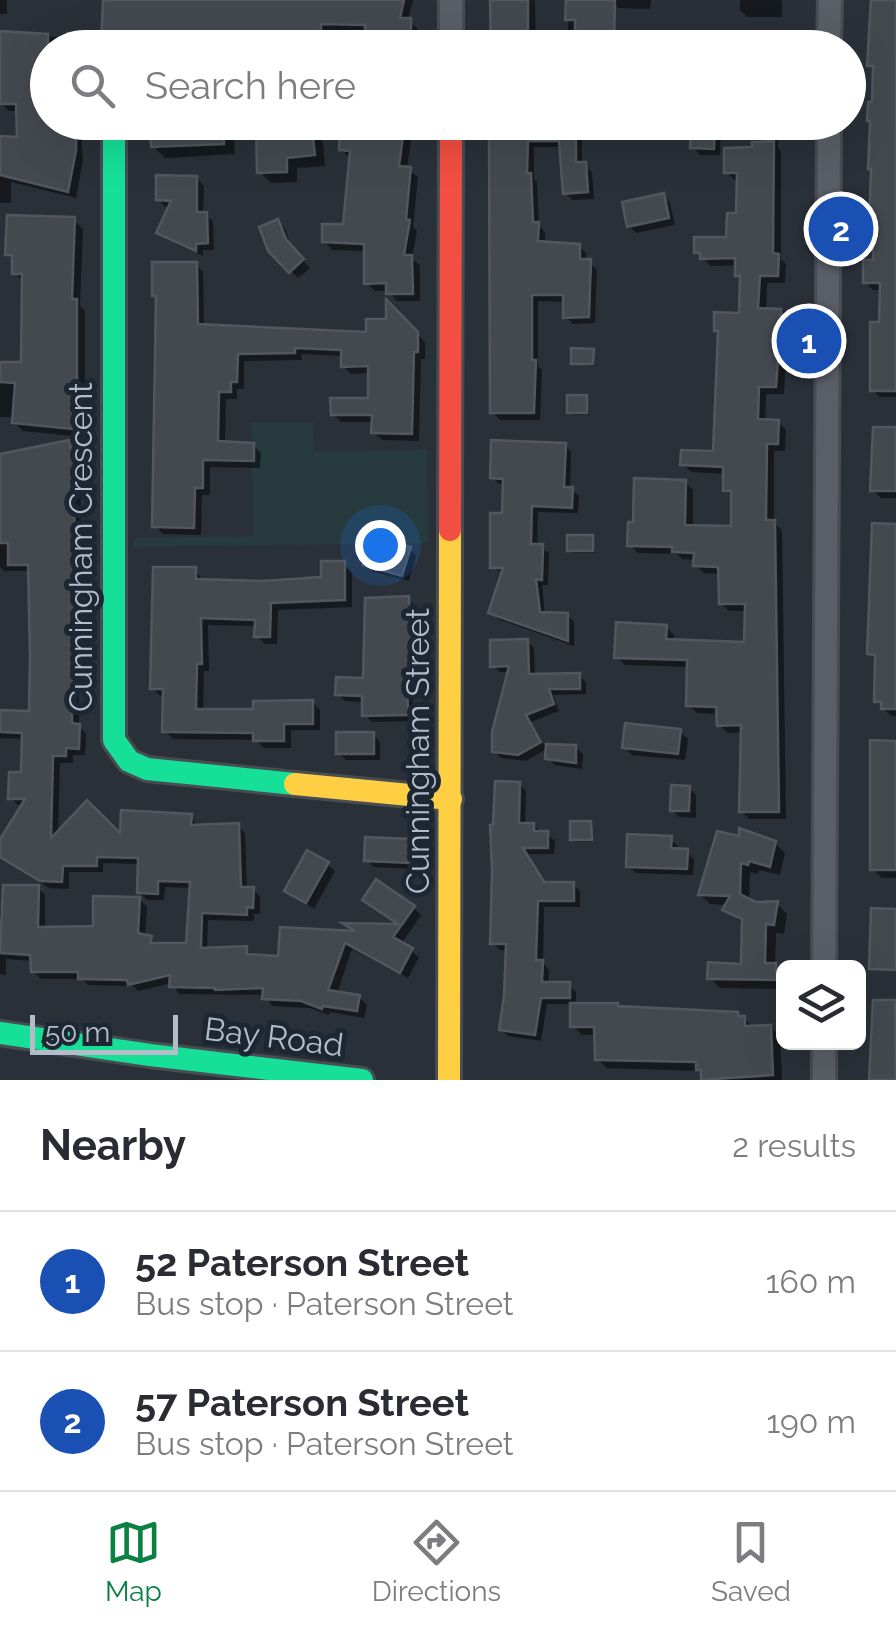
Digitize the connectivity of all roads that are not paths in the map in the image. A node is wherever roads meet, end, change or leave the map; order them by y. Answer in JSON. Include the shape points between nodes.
{"nodes":[{"id":1,"x":451,"y":0,"type":"edge"},
{"id":2,"x":830,"y":0,"type":"edge"},
{"id":3,"x":451,"y":30,"type":"edge"},
{"id":4,"x":829,"y":30,"type":"edge"},
{"id":5,"x":114,"y":140,"type":"edge"},
{"id":6,"x":451,"y":140,"type":"edge"},
{"id":7,"x":829,"y":140,"type":"edge"},
{"id":8,"x":451,"y":799,"type":"junction"},
{"id":9,"x":824,"y":960,"type":"edge"},
{"id":10,"x":0,"y":1033,"type":"edge"},
{"id":11,"x":824,"y":1050,"type":"edge"},
{"id":12,"x":362,"y":1080,"type":"edge"},
{"id":13,"x":449,"y":1080,"type":"edge"},
{"id":14,"x":824,"y":1080,"type":"edge"}],
"edges":[{"from":1,"to":3,"type":"street"},
{"from":2,"to":4,"type":"street"},
{"from":5,"to":8,"type":"street","name":"Cunningham Crescent","via":[[114,740],[129,761],[147,769]]},
{"from":6,"to":8,"type":"street","name":"Cunningham Street"},
{"from":7,"to":9,"type":"street"},
{"from":8,"to":13,"type":"street","name":"Cunningham Street"},
{"from":10,"to":12,"type":"street","name":"Bay Road"},
{"from":11,"to":14,"type":"street"}]}
